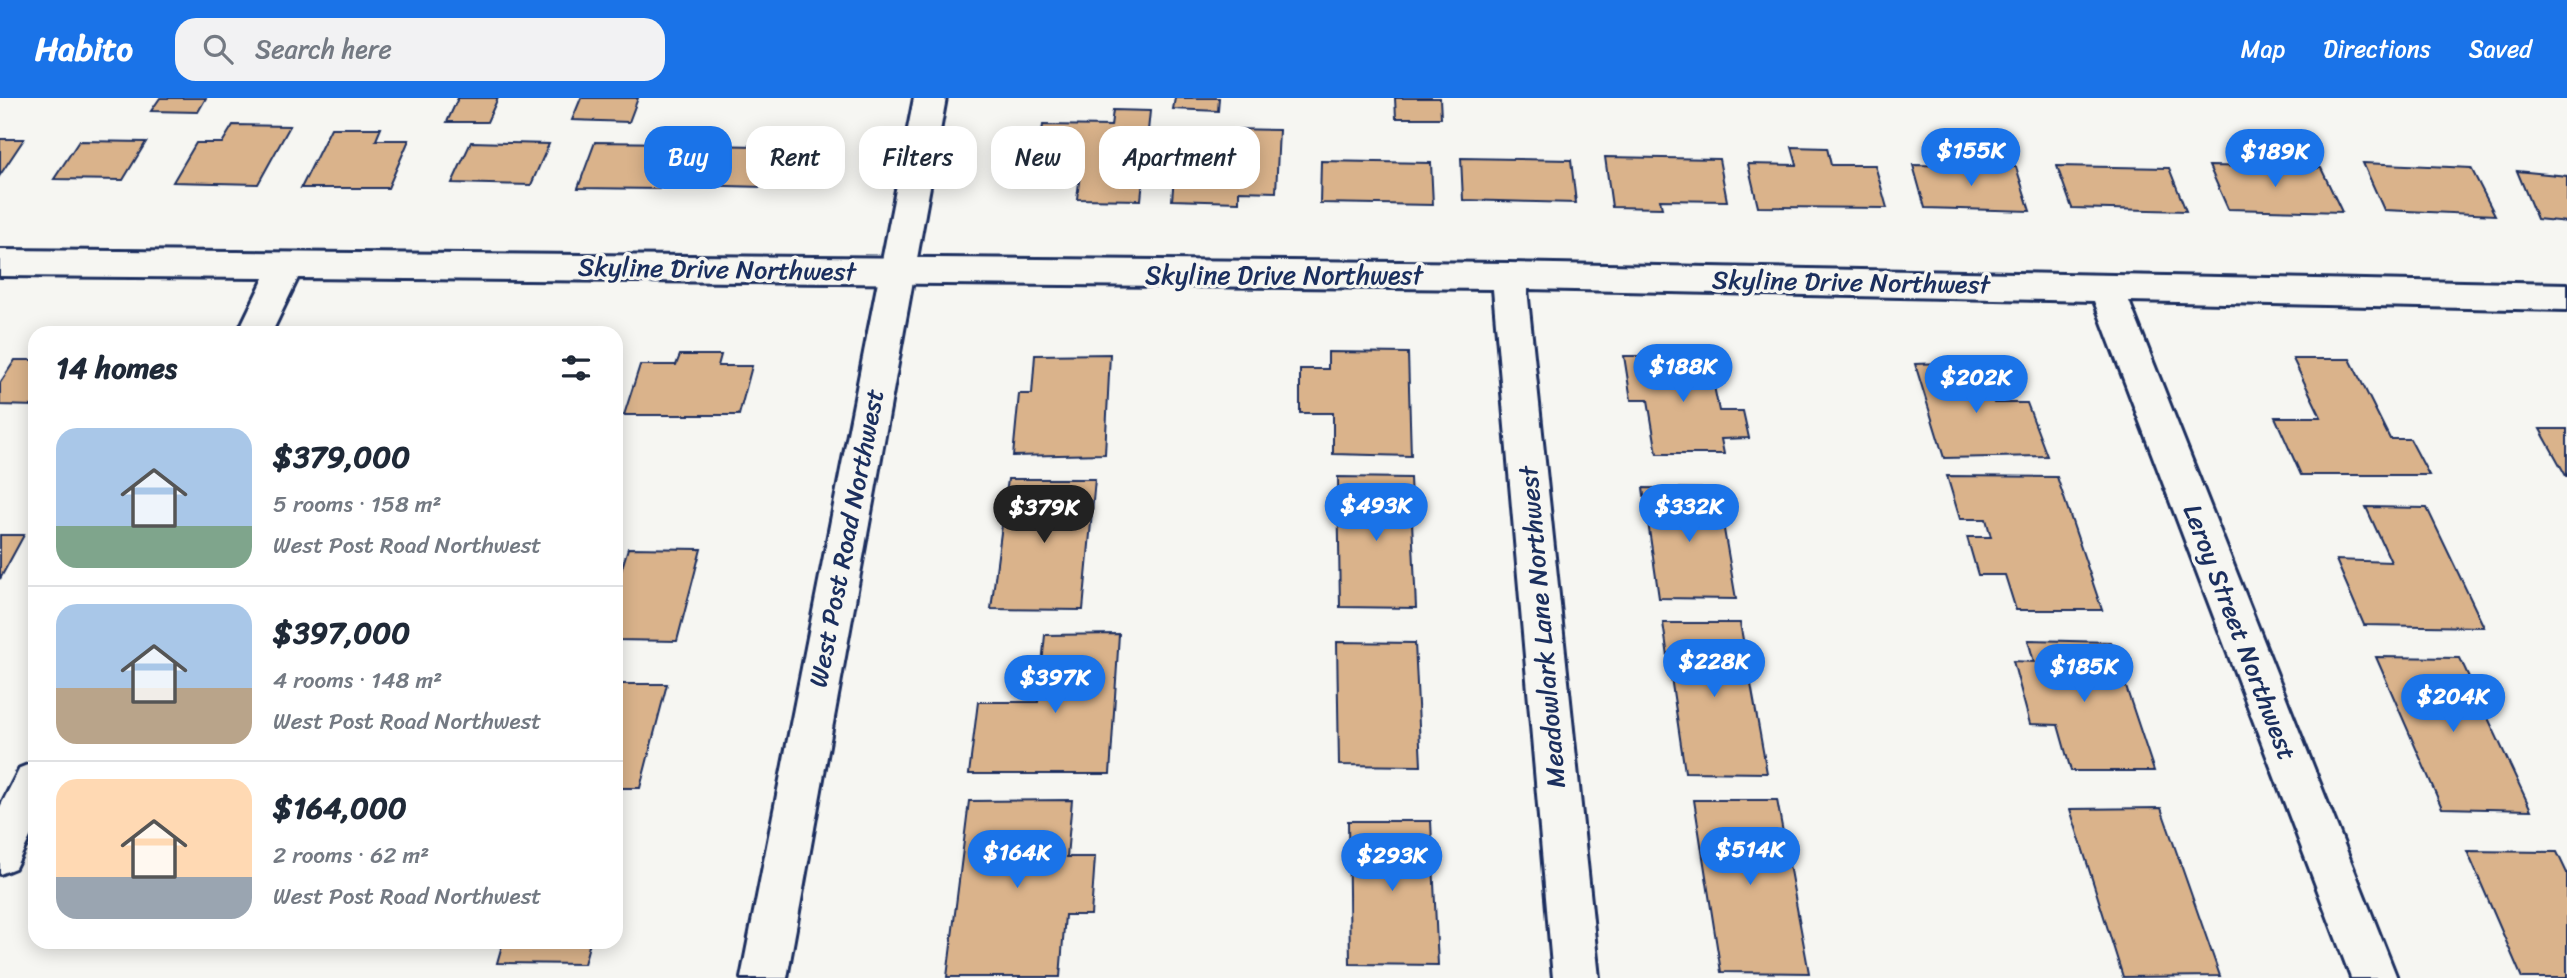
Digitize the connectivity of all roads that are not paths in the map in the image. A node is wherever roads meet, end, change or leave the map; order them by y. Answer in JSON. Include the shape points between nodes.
{"nodes":[{"id":1,"x":930,"y":98,"type":"edge"},
{"id":2,"x":0,"y":263,"type":"edge"},
{"id":3,"x":288,"y":264,"type":"junction"},
{"id":4,"x":896,"y":271,"type":"junction"},
{"id":5,"x":1509,"y":276,"type":"junction"},
{"id":6,"x":2106,"y":287,"type":"junction"},
{"id":7,"x":2567,"y":297,"type":"edge"},
{"id":8,"x":258,"y":326,"type":"edge"},
{"id":9,"x":28,"y":796,"type":"edge"},
{"id":10,"x":0,"y":853,"type":"edge"},
{"id":11,"x":764,"y":978,"type":"edge"},
{"id":12,"x":1576,"y":978,"type":"edge"},
{"id":13,"x":2374,"y":978,"type":"edge"}],
"edges":[{"from":1,"to":4,"type":"street","name":"West Post Road Northwest"},
{"from":2,"to":3,"type":"street","name":"Skyline Drive Northwest"},
{"from":3,"to":4,"type":"street","name":"Skyline Drive Northwest"},
{"from":3,"to":8,"type":"street"},
{"from":4,"to":5,"type":"street","name":"Skyline Drive Northwest"},
{"from":4,"to":11,"type":"street","name":"West Post Road Northwest"},
{"from":5,"to":6,"type":"street","name":"Skyline Drive Northwest"},
{"from":5,"to":12,"type":"street","name":"Meadowlark Lane Northwest"},
{"from":6,"to":7,"type":"street","name":"Skyline Drive Northwest"},
{"from":6,"to":13,"type":"street","name":"Leroy Street Northwest"},
{"from":9,"to":10,"type":"street"}]}
